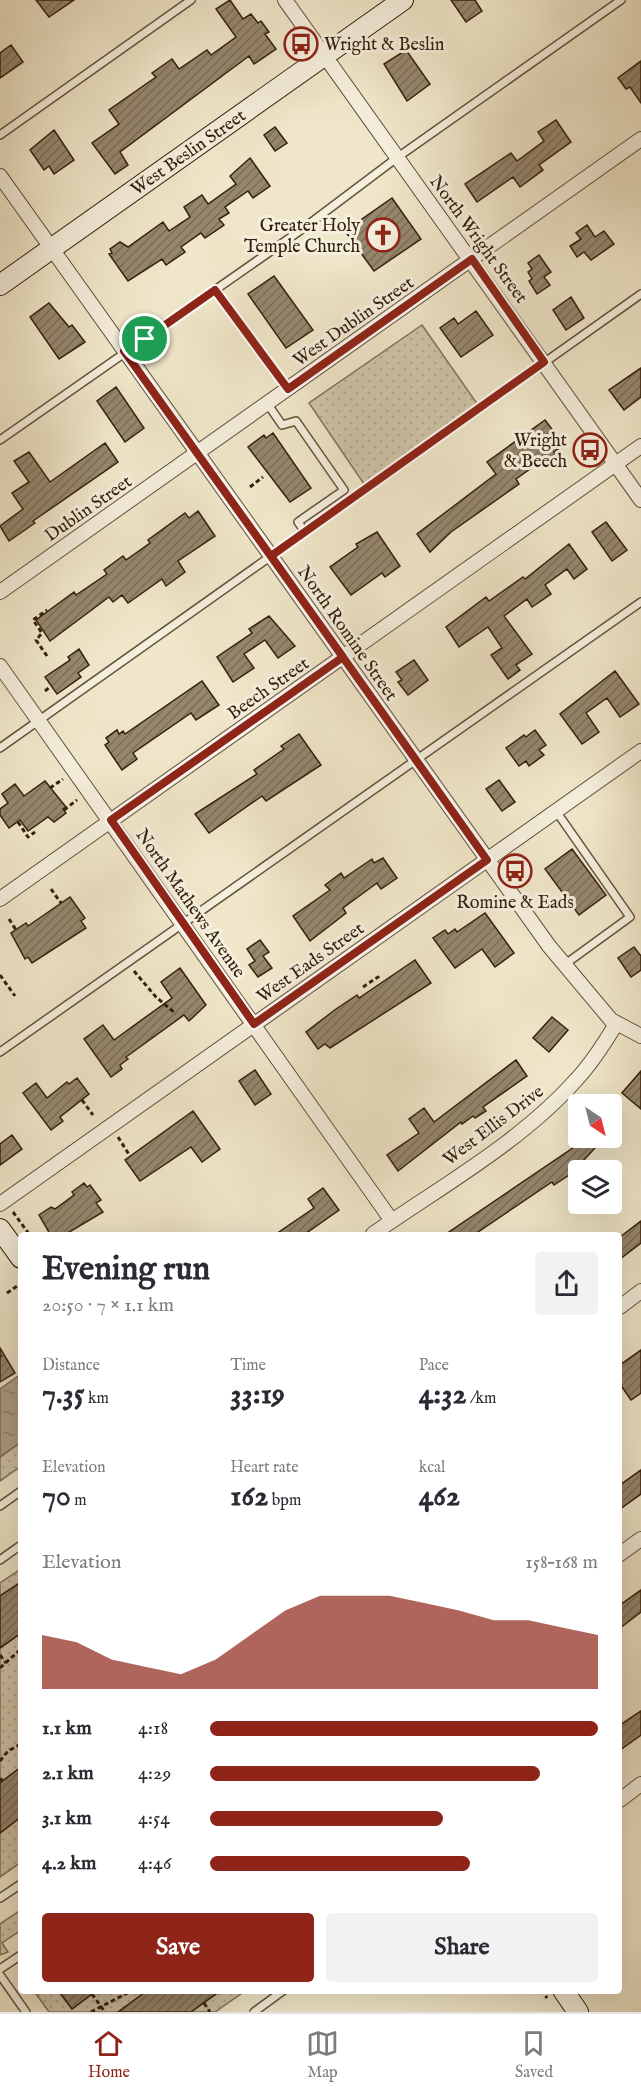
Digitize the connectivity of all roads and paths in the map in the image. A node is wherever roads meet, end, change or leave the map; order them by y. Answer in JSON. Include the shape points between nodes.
{"nodes":[{"id":1,"x":191,"y":0,"type":"edge"},
{"id":2,"x":285,"y":0,"type":"edge"},
{"id":3,"x":403,"y":0,"type":"edge"},
{"id":4,"x":621,"y":0,"type":"edge"},
{"id":5,"x":325,"y":55,"type":"junction"},
{"id":6,"x":0,"y":135,"type":"edge"},
{"id":7,"x":641,"y":140,"type":"edge"},
{"id":8,"x":398,"y":157,"type":"junction"},
{"id":9,"x":0,"y":176,"type":"edge"},
{"id":10,"x":52,"y":249,"type":"junction"},
{"id":11,"x":472,"y":259,"type":"junction"},
{"id":12,"x":0,"y":285,"type":"edge"},
{"id":13,"x":215,"y":290,"type":"junction"},
{"id":14,"x":641,"y":294,"type":"edge"},
{"id":15,"x":124,"y":351,"type":"junction"},
{"id":16,"x":544,"y":362,"type":"junction"},
{"id":17,"x":288,"y":389,"type":"junction"},
{"id":18,"x":267,"y":403,"type":"junction"},
{"id":19,"x":0,"y":440,"type":"edge"},
{"id":20,"x":641,"y":446,"type":"edge"},
{"id":21,"x":197,"y":453,"type":"junction"},
{"id":22,"x":616,"y":464,"type":"junction"},
{"id":23,"x":263,"y":477,"type":"dead end"},
{"id":24,"x":250,"y":486,"type":"dead end"},
{"id":25,"x":641,"y":500,"type":"edge"},
{"id":26,"x":305,"y":532,"type":"junction"},
{"id":27,"x":271,"y":556,"type":"junction"},
{"id":28,"x":0,"y":592,"type":"edge"},
{"id":29,"x":641,"y":602,"type":"edge"},
{"id":30,"x":47,"y":610,"type":"dead end"},
{"id":31,"x":47,"y":656,"type":"dead end"},
{"id":32,"x":343,"y":657,"type":"junction"},
{"id":33,"x":0,"y":666,"type":"edge"},
{"id":34,"x":50,"y":687,"type":"dead end"},
{"id":35,"x":45,"y":691,"type":"dead end"},
{"id":36,"x":39,"y":720,"type":"junction"},
{"id":37,"x":0,"y":748,"type":"edge"},
{"id":38,"x":641,"y":751,"type":"edge"},
{"id":39,"x":416,"y":760,"type":"junction"},
{"id":40,"x":63,"y":779,"type":"dead end"},
{"id":41,"x":50,"y":788,"type":"dead end"},
{"id":42,"x":78,"y":800,"type":"dead end"},
{"id":43,"x":64,"y":810,"type":"dead end"},
{"id":44,"x":556,"y":811,"type":"junction"},
{"id":45,"x":111,"y":820,"type":"junction"},
{"id":46,"x":18,"y":822,"type":"dead end"},
{"id":47,"x":35,"y":832,"type":"dead end"},
{"id":48,"x":487,"y":860,"type":"junction"},
{"id":49,"x":51,"y":889,"type":"dead end"},
{"id":50,"x":0,"y":899,"type":"edge"},
{"id":51,"x":61,"y":903,"type":"dead end"},
{"id":52,"x":9,"y":919,"type":"dead end"},
{"id":53,"x":184,"y":924,"type":"junction"},
{"id":54,"x":16,"y":930,"type":"dead end"},
{"id":55,"x":127,"y":963,"type":"junction"},
{"id":56,"x":564,"y":965,"type":"junction"},
{"id":57,"x":0,"y":975,"type":"edge"},
{"id":58,"x":380,"y":980,"type":"dead end"},
{"id":59,"x":363,"y":987,"type":"dead end"},
{"id":60,"x":15,"y":996,"type":"dead end"},
{"id":61,"x":176,"y":1014,"type":"dead end"},
{"id":62,"x":254,"y":1024,"type":"junction"},
{"id":63,"x":616,"y":1024,"type":"junction"},
{"id":64,"x":641,"y":1036,"type":"edge"},
{"id":65,"x":0,"y":1052,"type":"edge"},
{"id":66,"x":82,"y":1100,"type":"dead end"},
{"id":67,"x":93,"y":1115,"type":"dead end"},
{"id":68,"x":111,"y":1126,"type":"junction"},
{"id":69,"x":130,"y":1156,"type":"dead end"},
{"id":70,"x":6,"y":1207,"type":"edge"},
{"id":71,"x":392,"y":1221,"type":"junction"},
{"id":72,"x":0,"y":1230,"type":"edge"},
{"id":73,"x":27,"y":1232,"type":"edge"},
{"id":74,"x":376,"y":1232,"type":"edge"},
{"id":75,"x":18,"y":1254,"type":"edge"},
{"id":76,"x":18,"y":1285,"type":"edge"},
{"id":77,"x":641,"y":1292,"type":"edge"},
{"id":78,"x":7,"y":1293,"type":"dead end"},
{"id":79,"x":622,"y":1306,"type":"edge"},
{"id":80,"x":18,"y":1493,"type":"edge"},
{"id":81,"x":0,"y":1506,"type":"edge"},
{"id":82,"x":641,"y":1539,"type":"edge"},
{"id":83,"x":18,"y":1547,"type":"edge"},
{"id":84,"x":622,"y":1553,"type":"edge"},
{"id":85,"x":0,"y":1560,"type":"edge"},
{"id":86,"x":18,"y":1651,"type":"edge"},
{"id":87,"x":0,"y":1655,"type":"edge"},
{"id":88,"x":6,"y":1663,"type":"junction"},
{"id":89,"x":0,"y":1668,"type":"edge"},
{"id":90,"x":18,"y":1746,"type":"edge"},
{"id":91,"x":0,"y":1761,"type":"edge"},
{"id":92,"x":641,"y":1784,"type":"edge"},
{"id":93,"x":622,"y":1798,"type":"edge"},
{"id":94,"x":18,"y":1886,"type":"edge"},
{"id":95,"x":0,"y":1898,"type":"edge"},
{"id":96,"x":18,"y":1957,"type":"edge"},
{"id":97,"x":0,"y":1969,"type":"edge"},
{"id":98,"x":0,"y":1975,"type":"edge"},
{"id":99,"x":92,"y":1994,"type":"dead end"},
{"id":100,"x":125,"y":1994,"type":"edge"},
{"id":101,"x":279,"y":1994,"type":"edge"},
{"id":102,"x":565,"y":1994,"type":"edge"},
{"id":103,"x":204,"y":2003,"type":"dead end"},
{"id":104,"x":100,"y":2006,"type":"junction"},
{"id":105,"x":26,"y":2012,"type":"edge"},
{"id":106,"x":91,"y":2012,"type":"edge"},
{"id":107,"x":105,"y":2012,"type":"edge"},
{"id":108,"x":210,"y":2012,"type":"edge"},
{"id":109,"x":254,"y":2012,"type":"edge"},
{"id":110,"x":578,"y":2012,"type":"edge"}],
"edges":[{"from":1,"to":6,"type":"lane"},
{"from":2,"to":5,"type":"street","name":"North Wright Street"},
{"from":3,"to":5,"type":"street","name":"West Beslin Street"},
{"from":4,"to":8,"type":"lane"},
{"from":5,"to":8,"type":"street","name":"North Wright Street"},
{"from":5,"to":10,"type":"street","name":"West Beslin Street"},
{"from":7,"to":11,"type":"street","name":"West Dublin Street"},
{"from":8,"to":11,"type":"street","name":"North Wright Street"},
{"from":8,"to":13,"type":"lane"},
{"from":9,"to":10,"type":"street","name":"North Romine Street"},
{"from":10,"to":12,"type":"street","name":"West Beslin Street"},
{"from":10,"to":15,"type":"street","name":"North Romine Street"},
{"from":11,"to":16,"type":"street","name":"North Wright Street"},
{"from":11,"to":17,"type":"street","name":"West Dublin Street"},
{"from":13,"to":15,"type":"lane"},
{"from":13,"to":17,"type":"lane"},
{"from":14,"to":16,"type":"lane"},
{"from":15,"to":19,"type":"lane"},
{"from":15,"to":21,"type":"street","name":"North Romine Street"},
{"from":16,"to":22,"type":"street","name":"North Wright Street"},
{"from":16,"to":26,"type":"lane"},
{"from":17,"to":18,"type":"street","name":"West Dublin Street"},
{"from":18,"to":21,"type":"street","name":"West Dublin Street"},
{"from":18,"to":26,"type":"lane","via":[[282,425],[296,421],[344,490],[298,522]]},
{"from":20,"to":22,"type":"street","name":"Beech Street"},
{"from":21,"to":27,"type":"street","name":"North Romine Street"},
{"from":21,"to":28,"type":"street","name":"Dublin Street"},
{"from":22,"to":25,"type":"street","name":"North Wright Street"},
{"from":22,"to":32,"type":"street","name":"Beech Street"},
{"from":23,"to":24,"type":"path"},
{"from":26,"to":27,"type":"lane"},
{"from":27,"to":32,"type":"street","name":"North Romine Street"},
{"from":27,"to":36,"type":"lane"},
{"from":29,"to":39,"type":"lane"},
{"from":30,"to":31,"type":"path","via":[[33,620],[42,633],[36,640]]},
{"from":32,"to":39,"type":"street","name":"North Romine Street"},
{"from":32,"to":45,"type":"street","name":"Beech Street"},
{"from":33,"to":36,"type":"street","name":"North Mathews Avenue"},
{"from":34,"to":35,"type":"path"},
{"from":36,"to":37,"type":"lane"},
{"from":36,"to":45,"type":"street","name":"North Mathews Avenue"},
{"from":38,"to":44,"type":"street","name":"West Eads Street"},
{"from":39,"to":48,"type":"street","name":"North Romine Street"},
{"from":39,"to":53,"type":"lane"},
{"from":40,"to":41,"type":"path"},
{"from":42,"to":43,"type":"path"},
{"from":44,"to":48,"type":"street","name":"West Eads Street"},
{"from":44,"to":56,"type":"lane","via":[[630,916]]},
{"from":45,"to":50,"type":"street","name":"Beech Street"},
{"from":45,"to":53,"type":"street","name":"North Mathews Avenue"},
{"from":46,"to":47,"type":"path","via":[[28,837]]},
{"from":48,"to":56,"type":"street","name":"North Romine Street"},
{"from":48,"to":62,"type":"street","name":"West Eads Street"},
{"from":49,"to":51,"type":"path"},
{"from":52,"to":54,"type":"path"},
{"from":53,"to":55,"type":"lane"},
{"from":53,"to":62,"type":"street","name":"North Mathews Avenue"},
{"from":55,"to":61,"type":"path"},
{"from":55,"to":65,"type":"lane"},
{"from":56,"to":63,"type":"street","name":"North Romine Street"},
{"from":57,"to":60,"type":"path"},
{"from":58,"to":59,"type":"path","via":[[378,977]]},
{"from":62,"to":68,"type":"street","name":"West Eads Street"},
{"from":62,"to":71,"type":"street","name":"North Mathews Avenue"},
{"from":63,"to":64,"type":"street","name":"North Romine Street"},
{"from":63,"to":71,"type":"street","name":"West Ellis Drive","via":[[577,1080],[550,1106]]},
{"from":66,"to":67,"type":"path"},
{"from":68,"to":69,"type":"path"},
{"from":68,"to":70,"type":"street","name":"West Eads Street"},
{"from":70,"to":73,"type":"path"},
{"from":71,"to":74,"type":"street","name":"West Ellis Drive"},
{"from":72,"to":75,"type":"street"},
{"from":76,"to":78,"type":"path"},
{"from":77,"to":79,"type":"street"},
{"from":80,"to":81,"type":"lane"},
{"from":82,"to":84,"type":"street"},
{"from":83,"to":85,"type":"lane"},
{"from":86,"to":88,"type":"path"},
{"from":87,"to":88,"type":"path"},
{"from":88,"to":89,"type":"path"},
{"from":90,"to":91,"type":"path"},
{"from":92,"to":93,"type":"street"},
{"from":94,"to":95,"type":"lane"},
{"from":96,"to":97,"type":"lane"},
{"from":98,"to":105,"type":"lane"},
{"from":99,"to":104,"type":"path"},
{"from":100,"to":104,"type":"path"},
{"from":101,"to":109,"type":"lane"},
{"from":102,"to":110,"type":"street"},
{"from":103,"to":108,"type":"path"},
{"from":104,"to":106,"type":"path"},
{"from":104,"to":107,"type":"path"}]}
